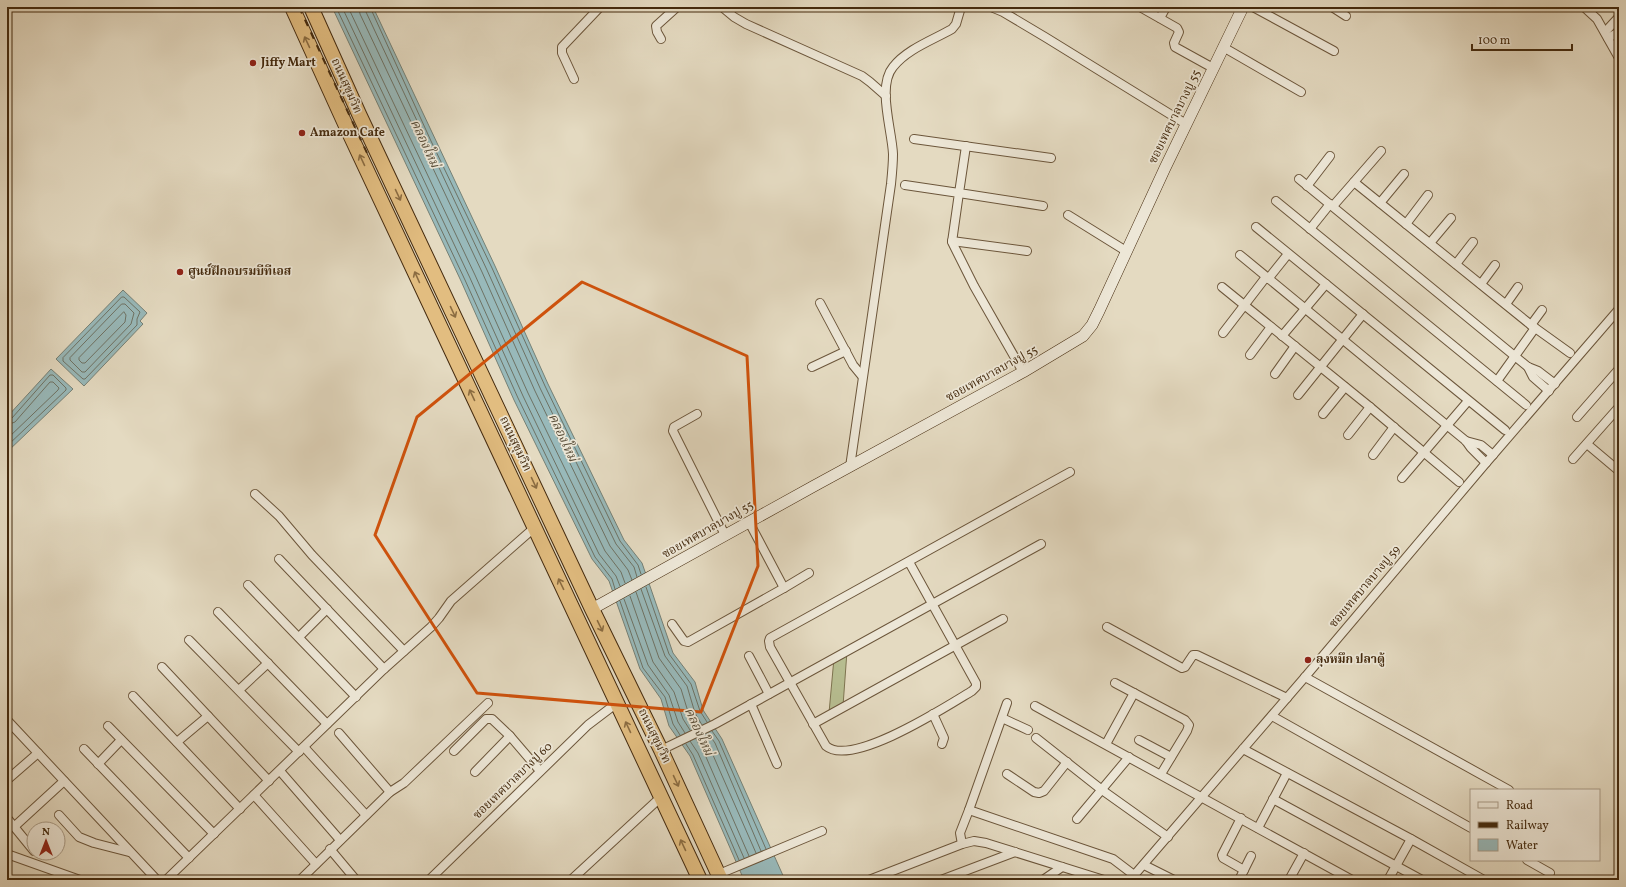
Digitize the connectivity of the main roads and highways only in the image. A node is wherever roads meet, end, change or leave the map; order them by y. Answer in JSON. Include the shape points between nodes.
{"nodes":[{"id":1,"x":292,"y":7,"type":"edge"},
{"id":2,"x":311,"y":7,"type":"edge"},
{"id":3,"x":505,"y":423,"type":"junction"},
{"id":4,"x":489,"y":430,"type":"junction"},
{"id":5,"x":720,"y":877,"type":"edge"},
{"id":6,"x":700,"y":880,"type":"edge"}],
"edges":[{"from":4,"to":1,"type":"highway","name":"ถนนสุขุมวิท","one_way":true},
{"from":2,"to":3,"type":"highway","name":"ถนนสุขุมวิท","one_way":true},
{"from":3,"to":4,"type":"highway"},
{"from":3,"to":5,"type":"highway","name":"ถนนสุขุมวิท","one_way":true},
{"from":6,"to":4,"type":"highway","name":"ถนนสุขุมวิท","one_way":true}]}
